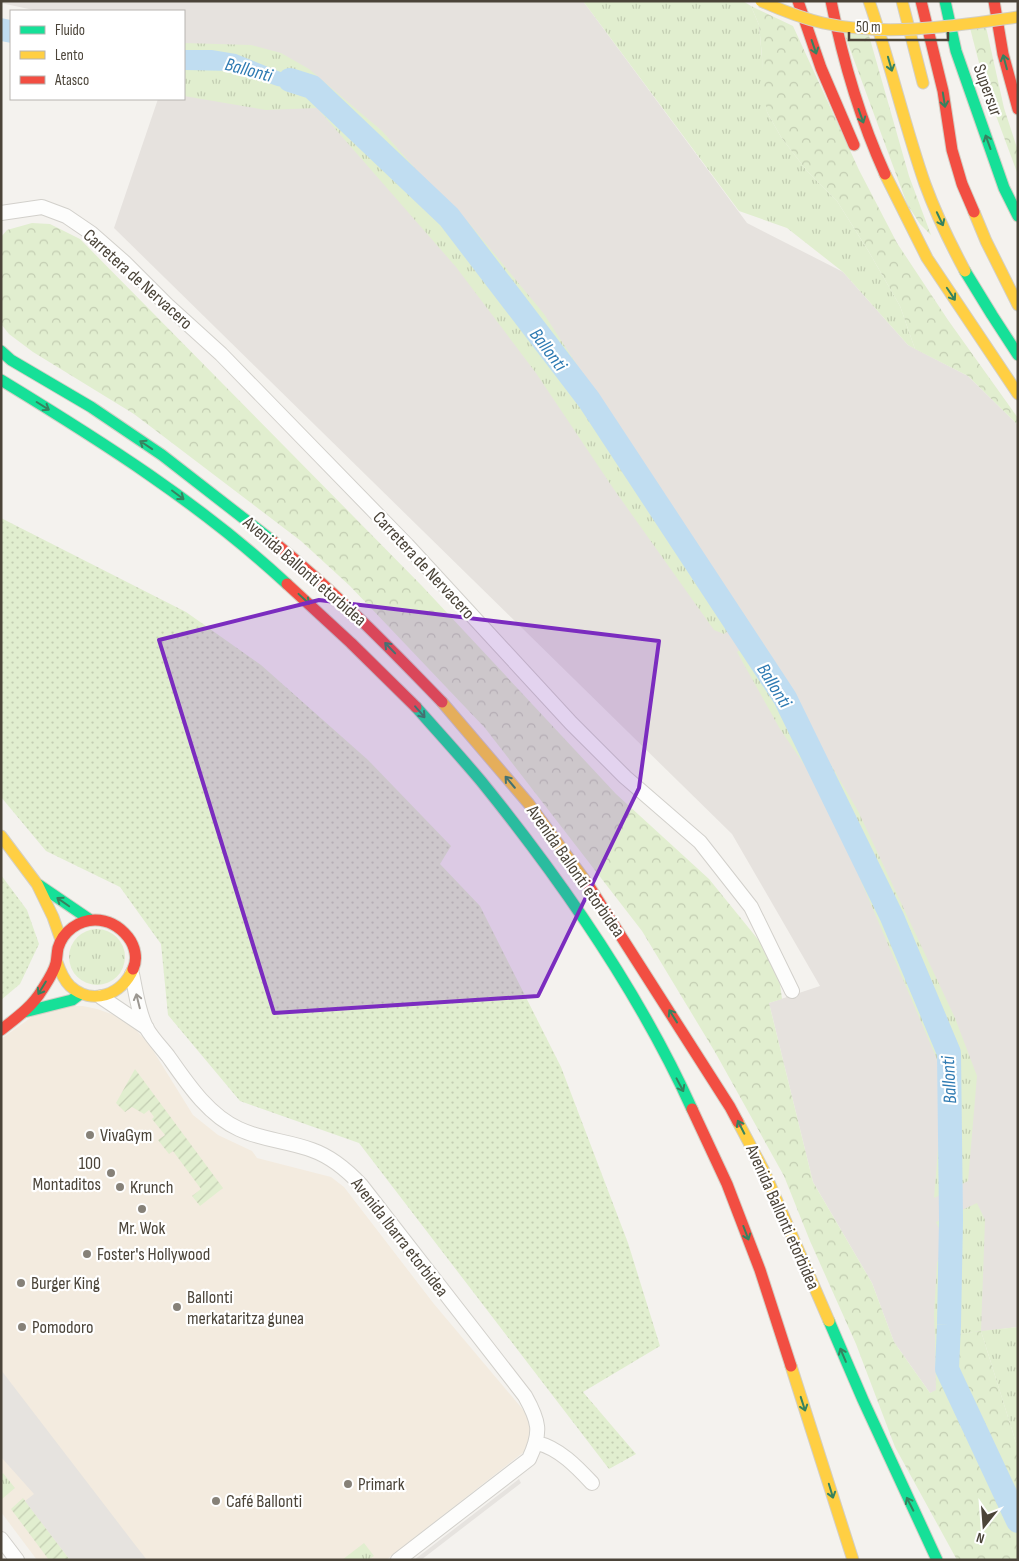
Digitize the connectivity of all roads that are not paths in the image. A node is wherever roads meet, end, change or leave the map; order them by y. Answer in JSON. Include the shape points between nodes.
{"nodes":[{"id":1,"x":760,"y":1,"type":"edge"},
{"id":2,"x":798,"y":1,"type":"edge"},
{"id":3,"x":831,"y":1,"type":"edge"},
{"id":4,"x":869,"y":1,"type":"edge"},
{"id":5,"x":902,"y":1,"type":"edge"},
{"id":6,"x":921,"y":1,"type":"edge"},
{"id":7,"x":945,"y":1,"type":"edge"},
{"id":8,"x":994,"y":1,"type":"edge"},
{"id":9,"x":1018,"y":17,"type":"edge"},
{"id":10,"x":927,"y":96,"type":"dead end"},
{"id":11,"x":1018,"y":109,"type":"edge"},
{"id":12,"x":934,"y":111,"type":"dead end"},
{"id":13,"x":952,"y":150,"type":"junction"},
{"id":14,"x":860,"y":158,"type":"dead end"},
{"id":15,"x":1,"y":213,"type":"edge"},
{"id":16,"x":893,"y":215,"type":"dead end"},
{"id":17,"x":1018,"y":216,"type":"edge"},
{"id":18,"x":924,"y":253,"type":"junction"},
{"id":19,"x":1018,"y":305,"type":"edge"},
{"id":20,"x":1,"y":351,"type":"edge"},
{"id":21,"x":1018,"y":356,"type":"edge"},
{"id":22,"x":1,"y":380,"type":"edge"},
{"id":23,"x":1018,"y":394,"type":"edge"},
{"id":24,"x":1,"y":836,"type":"edge"},
{"id":25,"x":37,"y":884,"type":"junction"},
{"id":26,"x":89,"y":919,"type":"junction"},
{"id":27,"x":61,"y":940,"type":"junction"},
{"id":28,"x":57,"y":962,"type":"junction"},
{"id":29,"x":132,"y":974,"type":"junction"},
{"id":30,"x":792,"y":992,"type":"dead end"},
{"id":31,"x":80,"y":994,"type":"junction"},
{"id":32,"x":101,"y":997,"type":"junction"},
{"id":33,"x":24,"y":1012,"type":"junction"},
{"id":34,"x":146,"y":1028,"type":"junction"},
{"id":35,"x":1,"y":1030,"type":"edge"},
{"id":36,"x":537,"y":1443,"type":"junction"},
{"id":37,"x":592,"y":1483,"type":"dead end"},
{"id":38,"x":1,"y":1539,"type":"edge"},
{"id":39,"x":17,"y":1560,"type":"edge"},
{"id":40,"x":398,"y":1560,"type":"edge"},
{"id":41,"x":853,"y":1560,"type":"edge"},
{"id":42,"x":939,"y":1560,"type":"edge"}],
"edges":[{"from":1,"to":9,"type":"main road","bridge":true,"via":[[826,24],[874,30],[925,30]]},
{"from":2,"to":14,"type":"main road","one_way":true,"via":[[821,68]]},
{"from":3,"to":18,"type":"main road","one_way":true,"via":[[848,77],[861,116],[891,190]]},
{"from":4,"to":21,"type":"main road","one_way":true,"via":[[917,161],[938,215],[968,275]]},
{"from":5,"to":10,"type":"main road"},
{"from":6,"to":13,"type":"main road","one_way":true,"via":[[943,91]]},
{"from":17,"to":7,"type":"main road","name":"Supersur","one_way":true,"via":[[1004,188],[956,51]]},
{"from":11,"to":8,"type":"main road","one_way":true,"via":[[1003,54]]},
{"from":12,"to":13,"type":"main road"},
{"from":13,"to":19,"type":"main road","via":[[979,224]]},
{"from":15,"to":30,"type":"street","name":"Carretera de Nervacero","via":[[42,208],[66,216],[124,262],[221,354],[407,545],[624,777],[700,842],[752,906]]},
{"from":16,"to":18,"type":"main road","via":[[906,240]]},
{"from":18,"to":23,"type":"main road","one_way":true},
{"from":42,"to":20,"type":"main road","name":"Avenida Ballonti etorbidea","one_way":true,"via":[[903,1489],[764,1171],[730,1107],[579,870],[529,804],[446,706],[383,641],[296,560],[162,455]]},
{"from":22,"to":41,"type":"main road","name":"Avenida Ballonti etorbidea","one_way":true,"via":[[88,433],[174,492],[281,578],[405,695],[480,780],[533,847],[641,1010],[686,1095],[727,1184],[760,1270]]},
{"from":24,"to":25,"type":"main road"},
{"from":26,"to":25,"type":"main road","one_way":true},
{"from":25,"to":27,"type":"main road"},
{"from":26,"to":27,"type":"main road","via":[[68,930]]},
{"from":26,"to":29,"type":"main road","via":[[113,923],[126,934],[134,950]]},
{"from":27,"to":28,"type":"main road"},
{"from":28,"to":31,"type":"main road","via":[[64,981]]},
{"from":28,"to":33,"type":"main road","one_way":true,"via":[[42,991]]},
{"from":29,"to":32,"type":"main road","via":[[114,993]]},
{"from":34,"to":29,"type":"street","one_way":true},
{"from":31,"to":32,"type":"main road"},
{"from":31,"to":33,"type":"main road","via":[[72,1000]]},
{"from":32,"to":34,"type":"street"},
{"from":33,"to":35,"type":"main road"},
{"from":34,"to":36,"type":"street","name":"Avenida Ibarra etorbidea","via":[[188,1084],[223,1120],[257,1135],[311,1150],[348,1171],[524,1396],[535,1415]]},
{"from":36,"to":37,"type":"street","via":[[546,1445],[576,1466]]},
{"from":36,"to":40,"type":"street","via":[[529,1459]]},
{"from":38,"to":39,"type":"street"}]}
